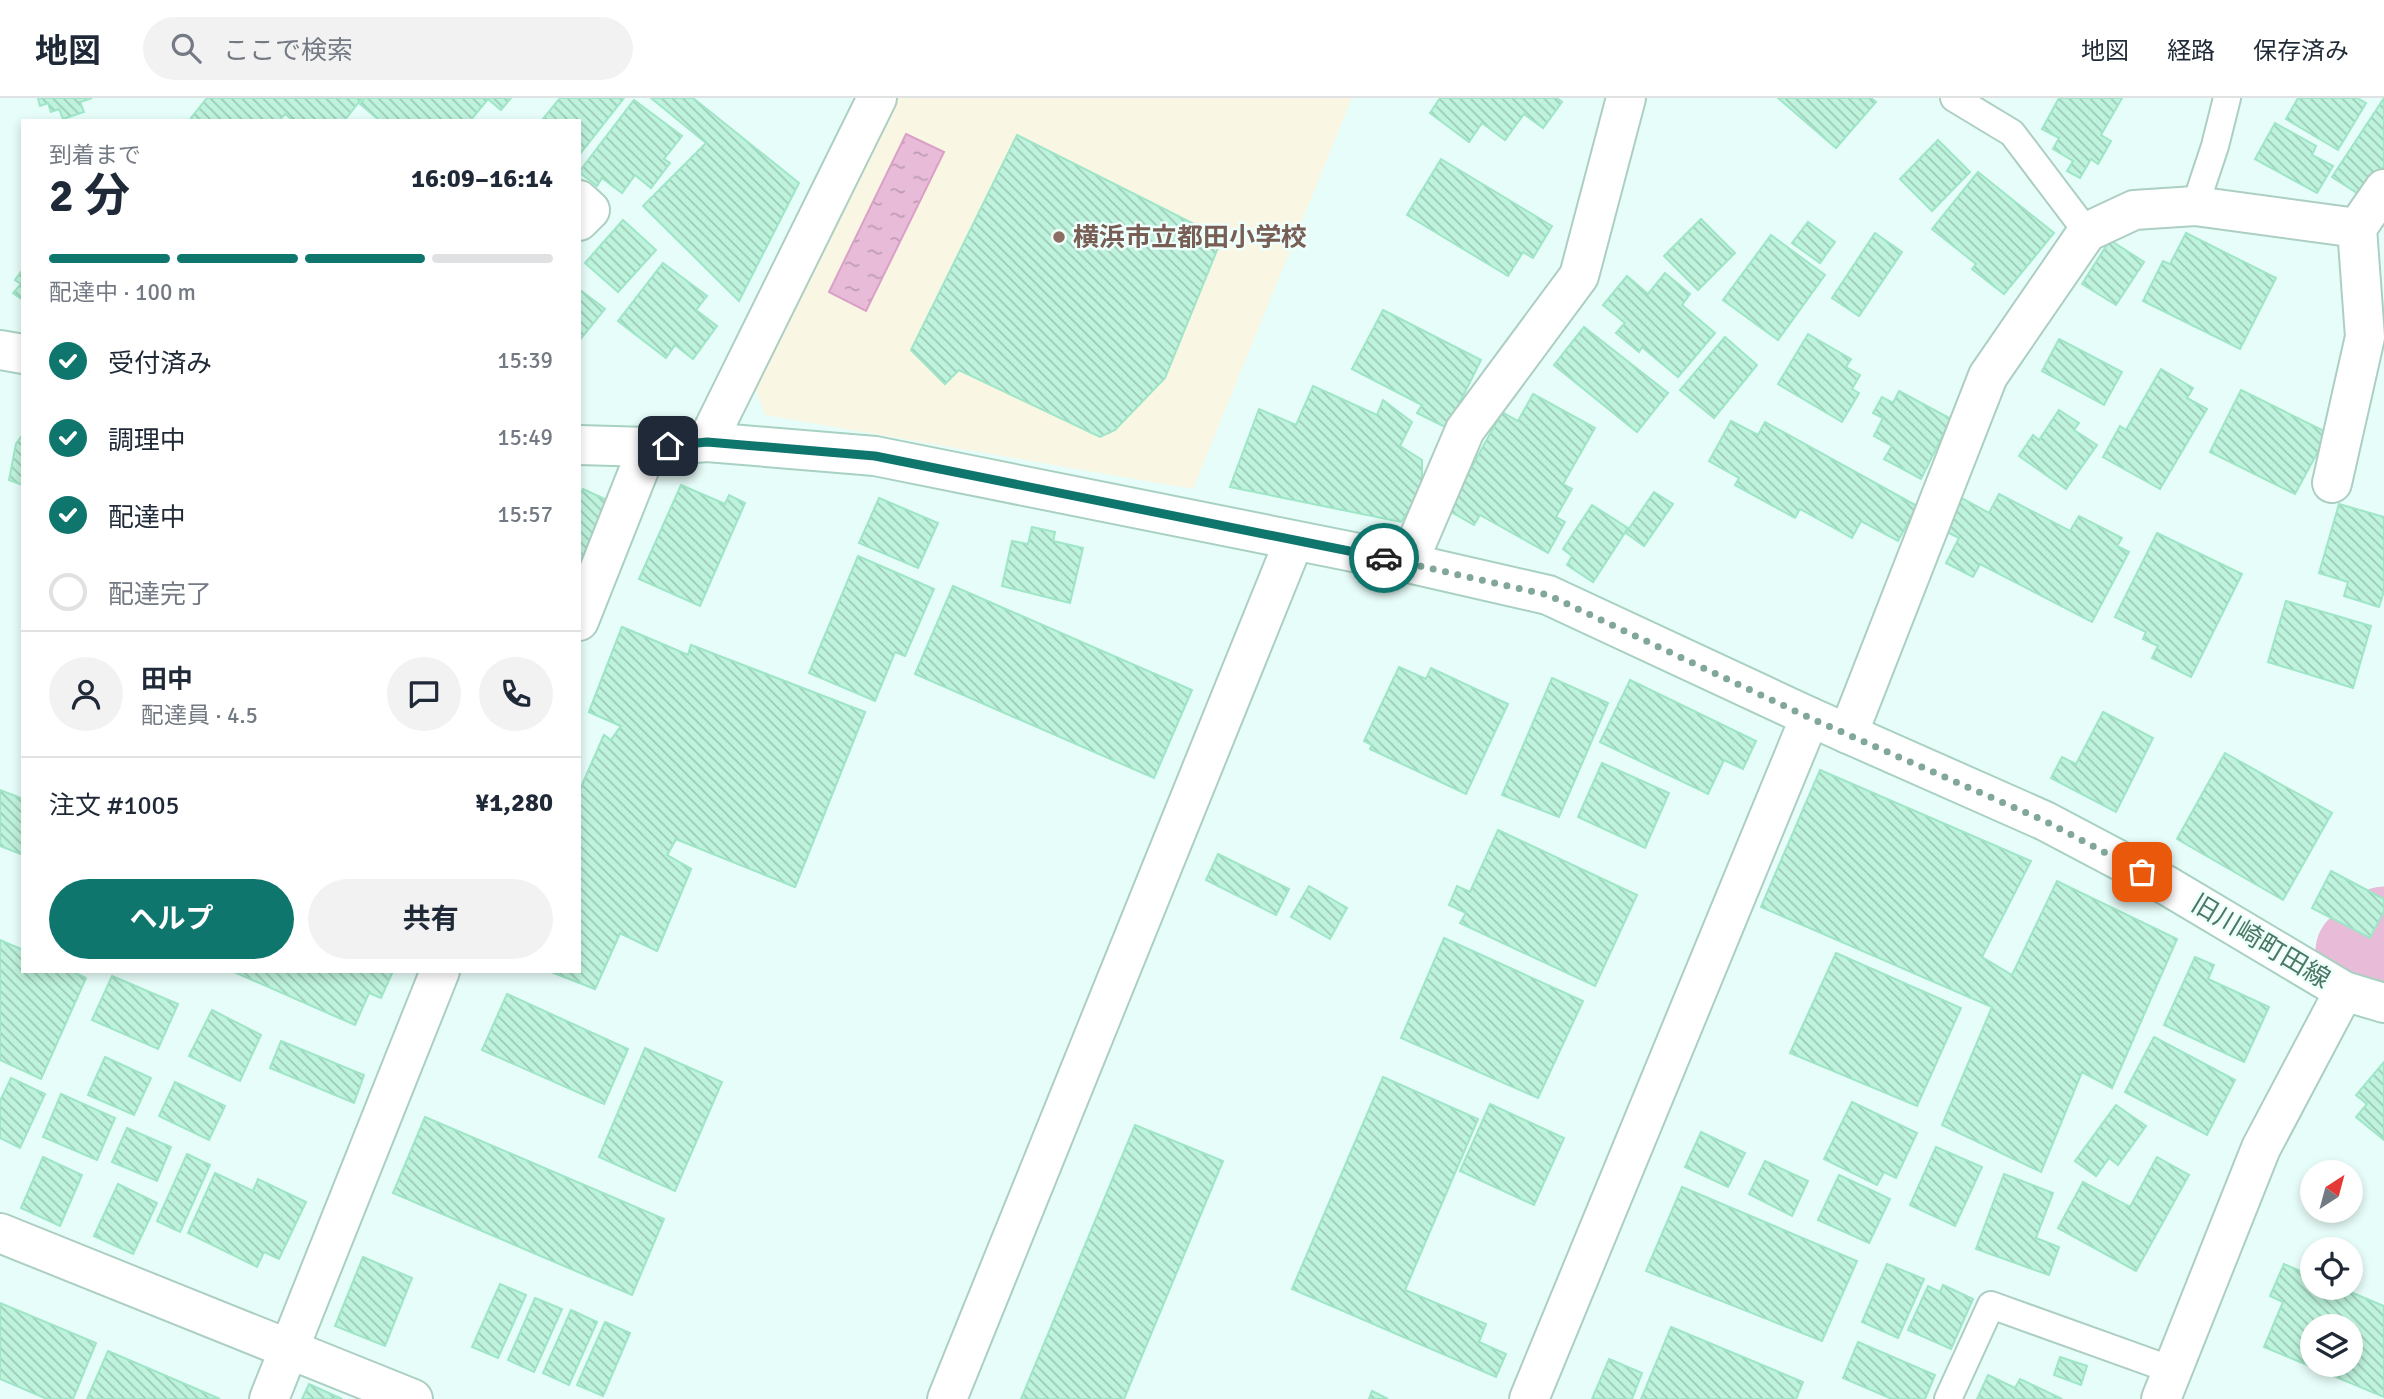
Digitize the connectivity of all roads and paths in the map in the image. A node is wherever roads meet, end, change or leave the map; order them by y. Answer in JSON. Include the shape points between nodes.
{"nodes":[{"id":1,"x":877,"y":98,"type":"edge"},
{"id":2,"x":1626,"y":98,"type":"edge"},
{"id":3,"x":1954,"y":98,"type":"edge"},
{"id":4,"x":2227,"y":98,"type":"edge"},
{"id":5,"x":2384,"y":189,"type":"edge"},
{"id":6,"x":581,"y":202,"type":"edge"},
{"id":7,"x":2195,"y":206,"type":"junction"},
{"id":8,"x":581,"y":219,"type":"edge"},
{"id":9,"x":2357,"y":228,"type":"junction"},
{"id":10,"x":2087,"y":232,"type":"junction"},
{"id":11,"x":0,"y":350,"type":"edge"},
{"id":12,"x":21,"y":354,"type":"edge"},
{"id":13,"x":707,"y":442,"type":"junction"},
{"id":14,"x":581,"y":445,"type":"edge"},
{"id":15,"x":648,"y":447,"type":"junction"},
{"id":16,"x":2332,"y":482,"type":"dead end"},
{"id":17,"x":1294,"y":541,"type":"junction"},
{"id":18,"x":1408,"y":563,"type":"junction"},
{"id":19,"x":581,"y":616,"type":"edge"},
{"id":20,"x":1810,"y":718,"type":"junction"},
{"id":21,"x":1848,"y":734,"type":"junction"},
{"id":22,"x":439,"y":973,"type":"edge"},
{"id":23,"x":2344,"y":991,"type":"junction"},
{"id":24,"x":2384,"y":1003,"type":"edge"},
{"id":25,"x":0,"y":1233,"type":"edge"},
{"id":26,"x":290,"y":1348,"type":"junction"},
{"id":27,"x":2167,"y":1385,"type":"edge"},
{"id":28,"x":269,"y":1399,"type":"edge"},
{"id":29,"x":413,"y":1399,"type":"edge"},
{"id":30,"x":947,"y":1399,"type":"edge"},
{"id":31,"x":1529,"y":1399,"type":"edge"},
{"id":32,"x":1948,"y":1399,"type":"edge"}],
"edges":[{"from":1,"to":13,"type":"street"},
{"from":2,"to":18,"type":"street","via":[[1579,276],[1465,430]]},
{"from":3,"to":10,"type":"lane","via":[[2012,133]]},
{"from":4,"to":7,"type":"lane"},
{"from":5,"to":9,"type":"street"},
{"from":6,"to":8,"type":"street","via":[[590,210]]},
{"from":7,"to":9,"type":"street"},
{"from":7,"to":10,"type":"street","via":[[2134,210]]},
{"from":9,"to":16,"type":"street","via":[[2365,337]]},
{"from":10,"to":21,"type":"street","via":[[1988,376]]},
{"from":11,"to":12,"type":"street"},
{"from":13,"to":15,"type":"street","name":"旧川崎町田線"},
{"from":13,"to":17,"type":"street","name":"旧川崎町田線","via":[[875,456]]},
{"from":14,"to":15,"type":"street","name":"旧川崎町田線"},
{"from":15,"to":19,"type":"street"},
{"from":17,"to":18,"type":"street","name":"旧川崎町田線"},
{"from":17,"to":30,"type":"street"},
{"from":18,"to":20,"type":"street","name":"旧川崎町田線","via":[[1548,595]]},
{"from":20,"to":21,"type":"street","name":"旧川崎町田線"},
{"from":20,"to":31,"type":"street"},
{"from":21,"to":23,"type":"street","name":"旧川崎町田線","via":[[2057,828],[2166,885]]},
{"from":22,"to":26,"type":"street"},
{"from":23,"to":24,"type":"street","name":"旧川崎町田線"},
{"from":23,"to":27,"type":"street","via":[[2261,1148]]},
{"from":25,"to":26,"type":"street"},
{"from":26,"to":28,"type":"street"},
{"from":26,"to":29,"type":"street"},
{"from":27,"to":32,"type":"lane","via":[[1990,1305]]}]}
